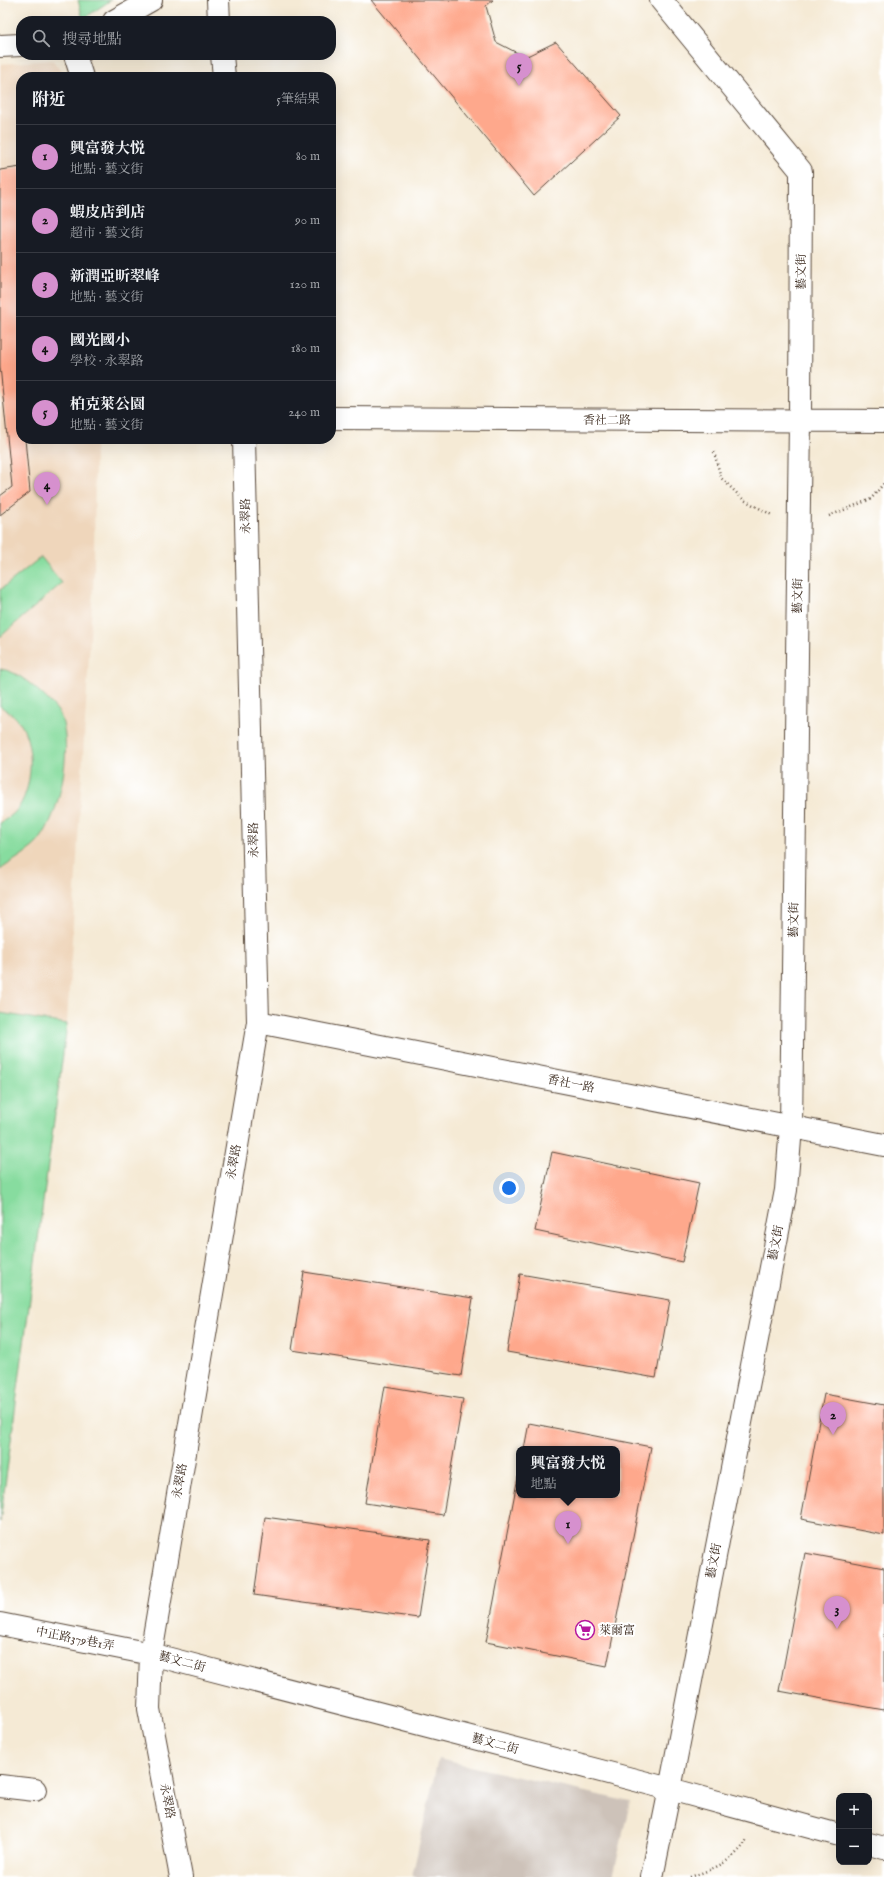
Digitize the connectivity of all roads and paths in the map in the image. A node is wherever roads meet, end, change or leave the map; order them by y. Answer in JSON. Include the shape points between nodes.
{"nodes":[{"id":1,"x":151,"y":0,"type":"edge"},
{"id":2,"x":218,"y":0,"type":"edge"},
{"id":3,"x":661,"y":0,"type":"edge"},
{"id":4,"x":123,"y":16,"type":"edge"},
{"id":5,"x":219,"y":16,"type":"edge"},
{"id":6,"x":16,"y":45,"type":"edge"},
{"id":7,"x":0,"y":46,"type":"edge"},
{"id":8,"x":77,"y":60,"type":"edge"},
{"id":9,"x":222,"y":60,"type":"edge"},
{"id":10,"x":80,"y":72,"type":"edge"},
{"id":11,"x":224,"y":72,"type":"edge"},
{"id":12,"x":336,"y":418,"type":"edge"},
{"id":13,"x":800,"y":421,"type":"junction"},
{"id":14,"x":884,"y":421,"type":"edge"},
{"id":15,"x":244,"y":444,"type":"edge"},
{"id":16,"x":714,"y":452,"type":"dead end"},
{"id":17,"x":884,"y":482,"type":"edge"},
{"id":18,"x":829,"y":516,"type":"dead end"},
{"id":19,"x":776,"y":517,"type":"dead end"},
{"id":20,"x":258,"y":1022,"type":"junction"},
{"id":21,"x":791,"y":1127,"type":"junction"},
{"id":22,"x":884,"y":1146,"type":"edge"},
{"id":23,"x":0,"y":1624,"type":"edge"},
{"id":24,"x":151,"y":1654,"type":"junction"},
{"id":25,"x":0,"y":1786,"type":"edge"},
{"id":26,"x":670,"y":1789,"type":"junction"},
{"id":27,"x":35,"y":1790,"type":"dead end"},
{"id":28,"x":751,"y":1832,"type":"dead end"},
{"id":29,"x":836,"y":1834,"type":"edge"},
{"id":30,"x":872,"y":1845,"type":"edge"},
{"id":31,"x":884,"y":1848,"type":"edge"},
{"id":32,"x":181,"y":1877,"type":"edge"},
{"id":33,"x":652,"y":1877,"type":"edge"},
{"id":34,"x":690,"y":1877,"type":"edge"}],
"edges":[{"from":1,"to":4,"type":"street"},
{"from":2,"to":5,"type":"street"},
{"from":3,"to":13,"type":"street","name":"藝文街","via":[[801,171]]},
{"from":6,"to":7,"type":"street"},
{"from":8,"to":10,"type":"street"},
{"from":9,"to":11,"type":"street"},
{"from":12,"to":13,"type":"street","name":"香社二路"},
{"from":13,"to":14,"type":"street","name":"香社二路"},
{"from":13,"to":21,"type":"street","name":"藝文街"},
{"from":15,"to":20,"type":"street","name":"永翠路"},
{"from":16,"to":19,"type":"path","via":[[721,478],[744,500]]},
{"from":17,"to":18,"type":"path","via":[[871,498]]},
{"from":20,"to":21,"type":"street","name":"香社一路"},
{"from":20,"to":24,"type":"street","name":"永翠路"},
{"from":21,"to":22,"type":"street","name":"香社一路"},
{"from":21,"to":26,"type":"street","name":"藝文街","via":[[786,1190]]},
{"from":23,"to":24,"type":"street","name":"中正路379巷1弄"},
{"from":24,"to":26,"type":"street","name":"藝文二街"},
{"from":24,"to":32,"type":"street","name":"永翠路","via":[[149,1709]]},
{"from":25,"to":27,"type":"street"},
{"from":26,"to":29,"type":"street","name":"藝文二街"},
{"from":26,"to":33,"type":"street","name":"藝文街"},
{"from":28,"to":34,"type":"path","via":[[741,1850],[714,1869]]},
{"from":30,"to":31,"type":"street"}]}
